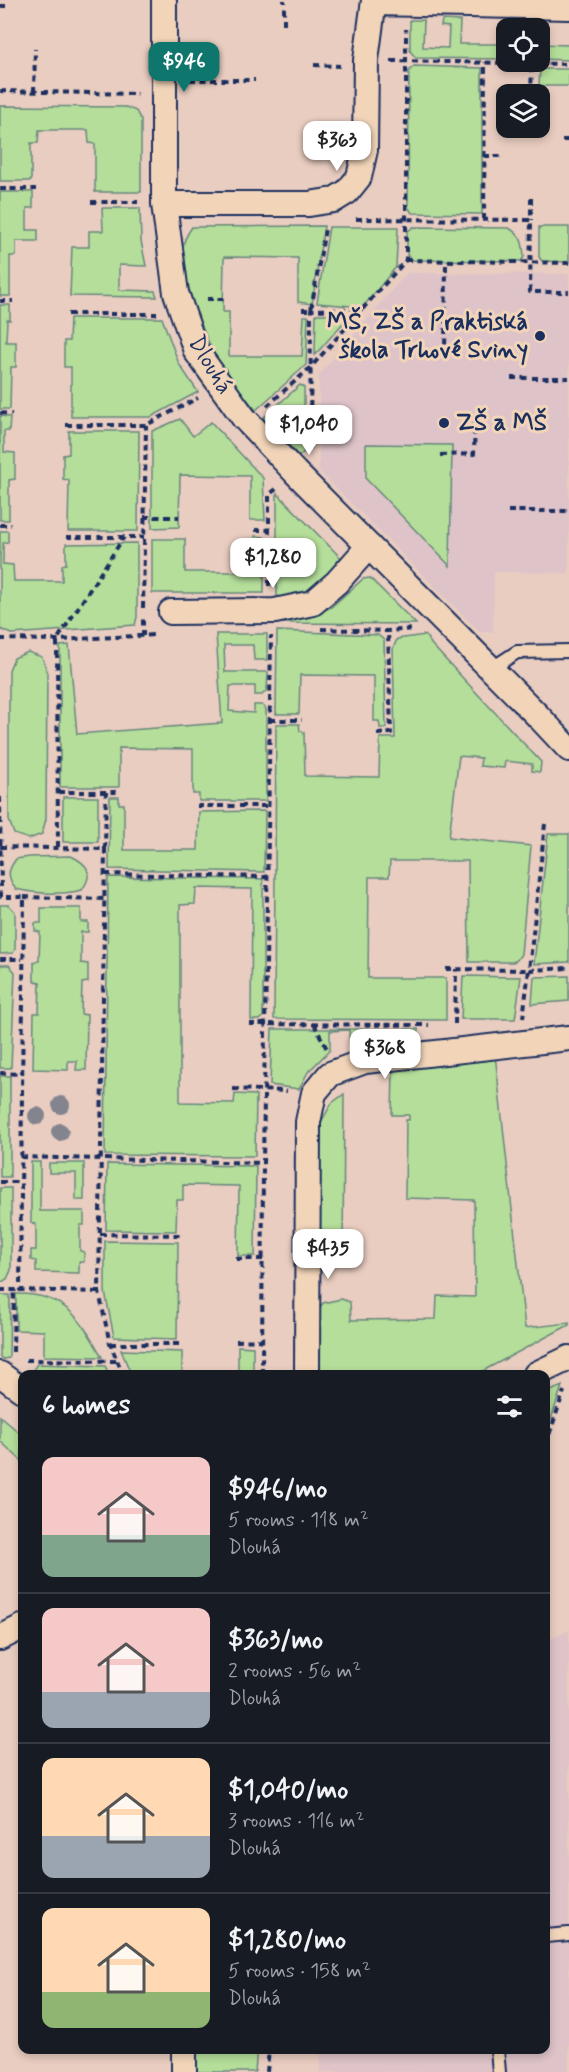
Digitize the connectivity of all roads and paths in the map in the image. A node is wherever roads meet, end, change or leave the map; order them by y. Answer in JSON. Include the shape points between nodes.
{"nodes":[{"id":1,"x":164,"y":0,"type":"edge"},
{"id":2,"x":284,"y":0,"type":"edge"},
{"id":3,"x":374,"y":2,"type":"edge"},
{"id":4,"x":406,"y":4,"type":"junction"},
{"id":5,"x":0,"y":6,"type":"edge"},
{"id":6,"x":6,"y":6,"type":"dead end"},
{"id":7,"x":569,"y":7,"type":"edge"},
{"id":8,"x":284,"y":24,"type":"dead end"},
{"id":9,"x":35,"y":49,"type":"dead end"},
{"id":10,"x":366,"y":60,"type":"junction"},
{"id":11,"x":406,"y":61,"type":"junction"},
{"id":12,"x":485,"y":62,"type":"junction"},
{"id":13,"x":496,"y":62,"type":"edge"},
{"id":14,"x":550,"y":63,"type":"edge"},
{"id":15,"x":569,"y":64,"type":"edge"},
{"id":16,"x":314,"y":65,"type":"dead end"},
{"id":17,"x":343,"y":66,"type":"dead end"},
{"id":18,"x":255,"y":80,"type":"dead end"},
{"id":19,"x":163,"y":87,"type":"junction"},
{"id":20,"x":0,"y":91,"type":"edge"},
{"id":21,"x":34,"y":92,"type":"junction"},
{"id":22,"x":562,"y":140,"type":"dead end"},
{"id":23,"x":569,"y":140,"type":"edge"},
{"id":24,"x":484,"y":156,"type":"junction"},
{"id":25,"x":503,"y":156,"type":"dead end"},
{"id":26,"x":0,"y":189,"type":"edge"},
{"id":27,"x":36,"y":189,"type":"dead end"},
{"id":28,"x":531,"y":198,"type":"dead end"},
{"id":29,"x":91,"y":202,"type":"dead end"},
{"id":30,"x":164,"y":204,"type":"junction"},
{"id":31,"x":326,"y":219,"type":"dead end"},
{"id":32,"x":346,"y":219,"type":"dead end"},
{"id":33,"x":405,"y":219,"type":"junction"},
{"id":34,"x":484,"y":220,"type":"junction"},
{"id":35,"x":531,"y":220,"type":"junction"},
{"id":36,"x":406,"y":260,"type":"junction"},
{"id":37,"x":446,"y":261,"type":"junction"},
{"id":38,"x":532,"y":262,"type":"junction"},
{"id":39,"x":569,"y":263,"type":"edge"},
{"id":40,"x":569,"y":292,"type":"edge"},
{"id":41,"x":0,"y":301,"type":"edge"},
{"id":42,"x":13,"y":301,"type":"dead end"},
{"id":43,"x":180,"y":306,"type":"junction"},
{"id":44,"x":363,"y":309,"type":"junction"},
{"id":45,"x":302,"y":310,"type":"dead end"},
{"id":46,"x":311,"y":310,"type":"junction"},
{"id":47,"x":68,"y":314,"type":"dead end"},
{"id":48,"x":445,"y":355,"type":"dead end"},
{"id":49,"x":310,"y":368,"type":"junction"},
{"id":50,"x":511,"y":378,"type":"dead end"},
{"id":51,"x":569,"y":378,"type":"edge"},
{"id":52,"x":220,"y":387,"type":"junction"},
{"id":53,"x":0,"y":413,"type":"edge"},
{"id":54,"x":12,"y":414,"type":"dead end"},
{"id":55,"x":475,"y":417,"type":"dead end"},
{"id":56,"x":249,"y":422,"type":"junction"},
{"id":57,"x":66,"y":425,"type":"dead end"},
{"id":58,"x":146,"y":425,"type":"junction"},
{"id":59,"x":440,"y":454,"type":"dead end"},
{"id":60,"x":310,"y":456,"type":"dead end"},
{"id":61,"x":284,"y":483,"type":"dead end"},
{"id":62,"x":508,"y":511,"type":"dead end"},
{"id":63,"x":569,"y":511,"type":"edge"},
{"id":64,"x":179,"y":517,"type":"dead end"},
{"id":65,"x":144,"y":518,"type":"junction"},
{"id":66,"x":0,"y":525,"type":"edge"},
{"id":67,"x":11,"y":525,"type":"dead end"},
{"id":68,"x":255,"y":530,"type":"dead end"},
{"id":69,"x":269,"y":530,"type":"junction"},
{"id":70,"x":66,"y":537,"type":"dead end"},
{"id":71,"x":124,"y":537,"type":"junction"},
{"id":72,"x":144,"y":537,"type":"junction"},
{"id":73,"x":369,"y":546,"type":"junction"},
{"id":74,"x":269,"y":611,"type":"junction"},
{"id":75,"x":171,"y":612,"type":"dead end"},
{"id":76,"x":388,"y":631,"type":"dead end"},
{"id":77,"x":143,"y":636,"type":"dead end"},
{"id":78,"x":569,"y":651,"type":"edge"},
{"id":79,"x":491,"y":669,"type":"junction"},
{"id":80,"x":270,"y":720,"type":"junction"},
{"id":81,"x":302,"y":720,"type":"dead end"},
{"id":82,"x":377,"y":734,"type":"dead end"},
{"id":83,"x":569,"y":749,"type":"edge"},
{"id":84,"x":58,"y":792,"type":"junction"},
{"id":85,"x":106,"y":792,"type":"junction"},
{"id":86,"x":121,"y":792,"type":"dead end"},
{"id":87,"x":0,"y":797,"type":"edge"},
{"id":88,"x":197,"y":806,"type":"dead end"},
{"id":89,"x":269,"y":806,"type":"junction"},
{"id":90,"x":545,"y":824,"type":"dead end"},
{"id":91,"x":0,"y":847,"type":"edge"},
{"id":92,"x":58,"y":847,"type":"junction"},
{"id":93,"x":105,"y":849,"type":"junction"},
{"id":94,"x":105,"y":874,"type":"junction"},
{"id":95,"x":268,"y":877,"type":"junction"},
{"id":96,"x":24,"y":897,"type":"junction"},
{"id":97,"x":105,"y":899,"type":"junction"},
{"id":98,"x":0,"y":959,"type":"edge"},
{"id":99,"x":22,"y":959,"type":"junction"},
{"id":100,"x":569,"y":968,"type":"edge"},
{"id":101,"x":446,"y":969,"type":"dead end"},
{"id":102,"x":456,"y":969,"type":"junction"},
{"id":103,"x":529,"y":970,"type":"junction"},
{"id":104,"x":249,"y":1024,"type":"dead end"},
{"id":105,"x":266,"y":1024,"type":"junction"},
{"id":106,"x":432,"y":1025,"type":"dead end"},
{"id":107,"x":444,"y":1025,"type":"dead end"},
{"id":108,"x":569,"y":1038,"type":"edge"},
{"id":109,"x":522,"y":1042,"type":"junction"},
{"id":110,"x":0,"y":1073,"type":"edge"},
{"id":111,"x":21,"y":1074,"type":"junction"},
{"id":112,"x":233,"y":1089,"type":"dead end"},
{"id":113,"x":265,"y":1089,"type":"junction"},
{"id":114,"x":21,"y":1157,"type":"junction"},
{"id":115,"x":101,"y":1159,"type":"junction"},
{"id":116,"x":263,"y":1163,"type":"junction"},
{"id":117,"x":0,"y":1182,"type":"edge"},
{"id":118,"x":20,"y":1182,"type":"junction"},
{"id":119,"x":100,"y":1234,"type":"junction"},
{"id":120,"x":181,"y":1235,"type":"dead end"},
{"id":121,"x":236,"y":1259,"type":"dead end"},
{"id":122,"x":264,"y":1259,"type":"junction"},
{"id":123,"x":0,"y":1290,"type":"edge"},
{"id":124,"x":14,"y":1290,"type":"junction"},
{"id":125,"x":20,"y":1290,"type":"junction"},
{"id":126,"x":99,"y":1292,"type":"junction"},
{"id":127,"x":263,"y":1340,"type":"junction"},
{"id":128,"x":236,"y":1341,"type":"dead end"},
{"id":129,"x":110,"y":1344,"type":"junction"},
{"id":130,"x":180,"y":1344,"type":"dead end"},
{"id":131,"x":569,"y":1358,"type":"edge"},
{"id":132,"x":118,"y":1361,"type":"junction"},
{"id":133,"x":5,"y":1370,"type":"edge"},
{"id":134,"x":121,"y":1370,"type":"edge"},
{"id":135,"x":262,"y":1370,"type":"edge"},
{"id":136,"x":307,"y":1370,"type":"edge"},
{"id":137,"x":544,"y":1370,"type":"edge"},
{"id":138,"x":18,"y":1385,"type":"edge"},
{"id":139,"x":565,"y":1389,"type":"dead end"},
{"id":140,"x":550,"y":1432,"type":"edge"},
{"id":141,"x":18,"y":1629,"type":"edge"},
{"id":142,"x":0,"y":1638,"type":"edge"},
{"id":143,"x":569,"y":1934,"type":"edge"},
{"id":144,"x":550,"y":1936,"type":"edge"},
{"id":145,"x":184,"y":2054,"type":"edge"},
{"id":146,"x":269,"y":2054,"type":"edge"},
{"id":147,"x":497,"y":2054,"type":"edge"},
{"id":148,"x":184,"y":2072,"type":"edge"},
{"id":149,"x":267,"y":2072,"type":"edge"},
{"id":150,"x":499,"y":2072,"type":"edge"}],
"edges":[{"from":1,"to":19,"type":"street","name":"Dlouhá"},
{"from":2,"to":8,"type":"path"},
{"from":3,"to":4,"type":"street"},
{"from":3,"to":10,"type":"street"},
{"from":4,"to":7,"type":"street"},
{"from":4,"to":11,"type":"path"},
{"from":5,"to":6,"type":"path"},
{"from":9,"to":21,"type":"path"},
{"from":10,"to":11,"type":"path"},
{"from":10,"to":30,"type":"street","via":[[365,150],[359,177],[347,192],[334,200],[309,204]]},
{"from":11,"to":12,"type":"path"},
{"from":11,"to":33,"type":"path"},
{"from":12,"to":13,"type":"path"},
{"from":12,"to":24,"type":"path"},
{"from":14,"to":15,"type":"path"},
{"from":16,"to":17,"type":"path"},
{"from":18,"to":19,"type":"path"},
{"from":19,"to":21,"type":"path"},
{"from":19,"to":30,"type":"street","name":"Dlouhá"},
{"from":20,"to":21,"type":"path"},
{"from":22,"to":23,"type":"path"},
{"from":24,"to":25,"type":"path"},
{"from":24,"to":34,"type":"path"},
{"from":26,"to":27,"type":"path"},
{"from":28,"to":35,"type":"path"},
{"from":29,"to":30,"type":"path"},
{"from":30,"to":43,"type":"street","name":"Dlouhá"},
{"from":31,"to":46,"type":"path"},
{"from":32,"to":33,"type":"path"},
{"from":33,"to":34,"type":"path"},
{"from":33,"to":36,"type":"path"},
{"from":34,"to":35,"type":"path"},
{"from":35,"to":38,"type":"path"},
{"from":36,"to":37,"type":"path"},
{"from":36,"to":44,"type":"path"},
{"from":37,"to":38,"type":"path"},
{"from":37,"to":48,"type":"path"},
{"from":38,"to":39,"type":"path"},
{"from":38,"to":40,"type":"path","via":[[530,292]]},
{"from":41,"to":42,"type":"path"},
{"from":43,"to":47,"type":"path","via":[[158,314]]},
{"from":43,"to":52,"type":"street","name":"Dlouhá","via":[[196,351]]},
{"from":44,"to":46,"type":"path"},
{"from":44,"to":49,"type":"path"},
{"from":45,"to":46,"type":"path"},
{"from":46,"to":49,"type":"path"},
{"from":49,"to":56,"type":"path"},
{"from":49,"to":60,"type":"path"},
{"from":50,"to":51,"type":"path"},
{"from":52,"to":56,"type":"street","name":"Dlouhá"},
{"from":52,"to":58,"type":"path"},
{"from":53,"to":54,"type":"path"},
{"from":55,"to":59,"type":"path","via":[[474,454]]},
{"from":56,"to":73,"type":"street","name":"Dlouhá"},
{"from":57,"to":58,"type":"path"},
{"from":58,"to":65,"type":"path"},
{"from":61,"to":69,"type":"path","via":[[269,495]]},
{"from":62,"to":63,"type":"path"},
{"from":64,"to":65,"type":"path"},
{"from":65,"to":72,"type":"path"},
{"from":66,"to":67,"type":"path"},
{"from":68,"to":69,"type":"path"},
{"from":69,"to":74,"type":"path"},
{"from":70,"to":71,"type":"path"},
{"from":71,"to":72,"type":"path"},
{"from":71,"to":84,"type":"path","via":[[57,640]]},
{"from":72,"to":77,"type":"path"},
{"from":73,"to":74,"type":"street","via":[[313,603]]},
{"from":73,"to":79,"type":"street","name":"Dlouhá"},
{"from":74,"to":75,"type":"street"},
{"from":74,"to":80,"type":"path"},
{"from":76,"to":82,"type":"path","via":[[391,733]]},
{"from":78,"to":79,"type":"lane","via":[[517,652]]},
{"from":79,"to":83,"type":"street","name":"Dlouhá"},
{"from":80,"to":81,"type":"path"},
{"from":80,"to":89,"type":"path"},
{"from":84,"to":85,"type":"path"},
{"from":84,"to":92,"type":"path"},
{"from":85,"to":86,"type":"path"},
{"from":85,"to":93,"type":"path"},
{"from":87,"to":91,"type":"path"},
{"from":88,"to":89,"type":"path"},
{"from":89,"to":95,"type":"path"},
{"from":90,"to":103,"type":"path"},
{"from":91,"to":92,"type":"path"},
{"from":91,"to":96,"type":"path","via":[[1,897]]},
{"from":92,"to":93,"type":"path"},
{"from":93,"to":94,"type":"path"},
{"from":94,"to":95,"type":"path"},
{"from":94,"to":97,"type":"path"},
{"from":95,"to":105,"type":"path"},
{"from":96,"to":97,"type":"path"},
{"from":96,"to":99,"type":"path"},
{"from":97,"to":115,"type":"path"},
{"from":98,"to":99,"type":"path"},
{"from":99,"to":111,"type":"path"},
{"from":100,"to":103,"type":"path"},
{"from":101,"to":102,"type":"path"},
{"from":102,"to":103,"type":"path"},
{"from":102,"to":107,"type":"path","via":[[455,1025]]},
{"from":103,"to":109,"type":"path"},
{"from":104,"to":105,"type":"path"},
{"from":105,"to":106,"type":"path"},
{"from":105,"to":113,"type":"path"},
{"from":108,"to":109,"type":"street"},
{"from":109,"to":136,"type":"street","via":[[365,1061],[330,1074],[314,1093],[308,1122]]},
{"from":110,"to":111,"type":"path"},
{"from":111,"to":114,"type":"path"},
{"from":112,"to":113,"type":"path"},
{"from":113,"to":116,"type":"path"},
{"from":114,"to":115,"type":"path"},
{"from":114,"to":118,"type":"path"},
{"from":115,"to":116,"type":"path"},
{"from":115,"to":119,"type":"path"},
{"from":116,"to":122,"type":"path"},
{"from":117,"to":118,"type":"path"},
{"from":118,"to":125,"type":"path"},
{"from":119,"to":120,"type":"path"},
{"from":119,"to":126,"type":"path"},
{"from":121,"to":122,"type":"path"},
{"from":122,"to":127,"type":"path"},
{"from":123,"to":124,"type":"path"},
{"from":124,"to":125,"type":"path"},
{"from":124,"to":133,"type":"path"},
{"from":125,"to":126,"type":"path"},
{"from":126,"to":129,"type":"path"},
{"from":127,"to":128,"type":"path"},
{"from":127,"to":135,"type":"path"},
{"from":129,"to":130,"type":"path"},
{"from":129,"to":132,"type":"path"},
{"from":131,"to":137,"type":"street"},
{"from":132,"to":133,"type":"path"},
{"from":132,"to":134,"type":"path"},
{"from":133,"to":138,"type":"street"},
{"from":139,"to":140,"type":"path"},
{"from":141,"to":142,"type":"street"},
{"from":143,"to":144,"type":"lane"},
{"from":145,"to":148,"type":"street"},
{"from":146,"to":149,"type":"path"},
{"from":147,"to":150,"type":"lane"}]}
